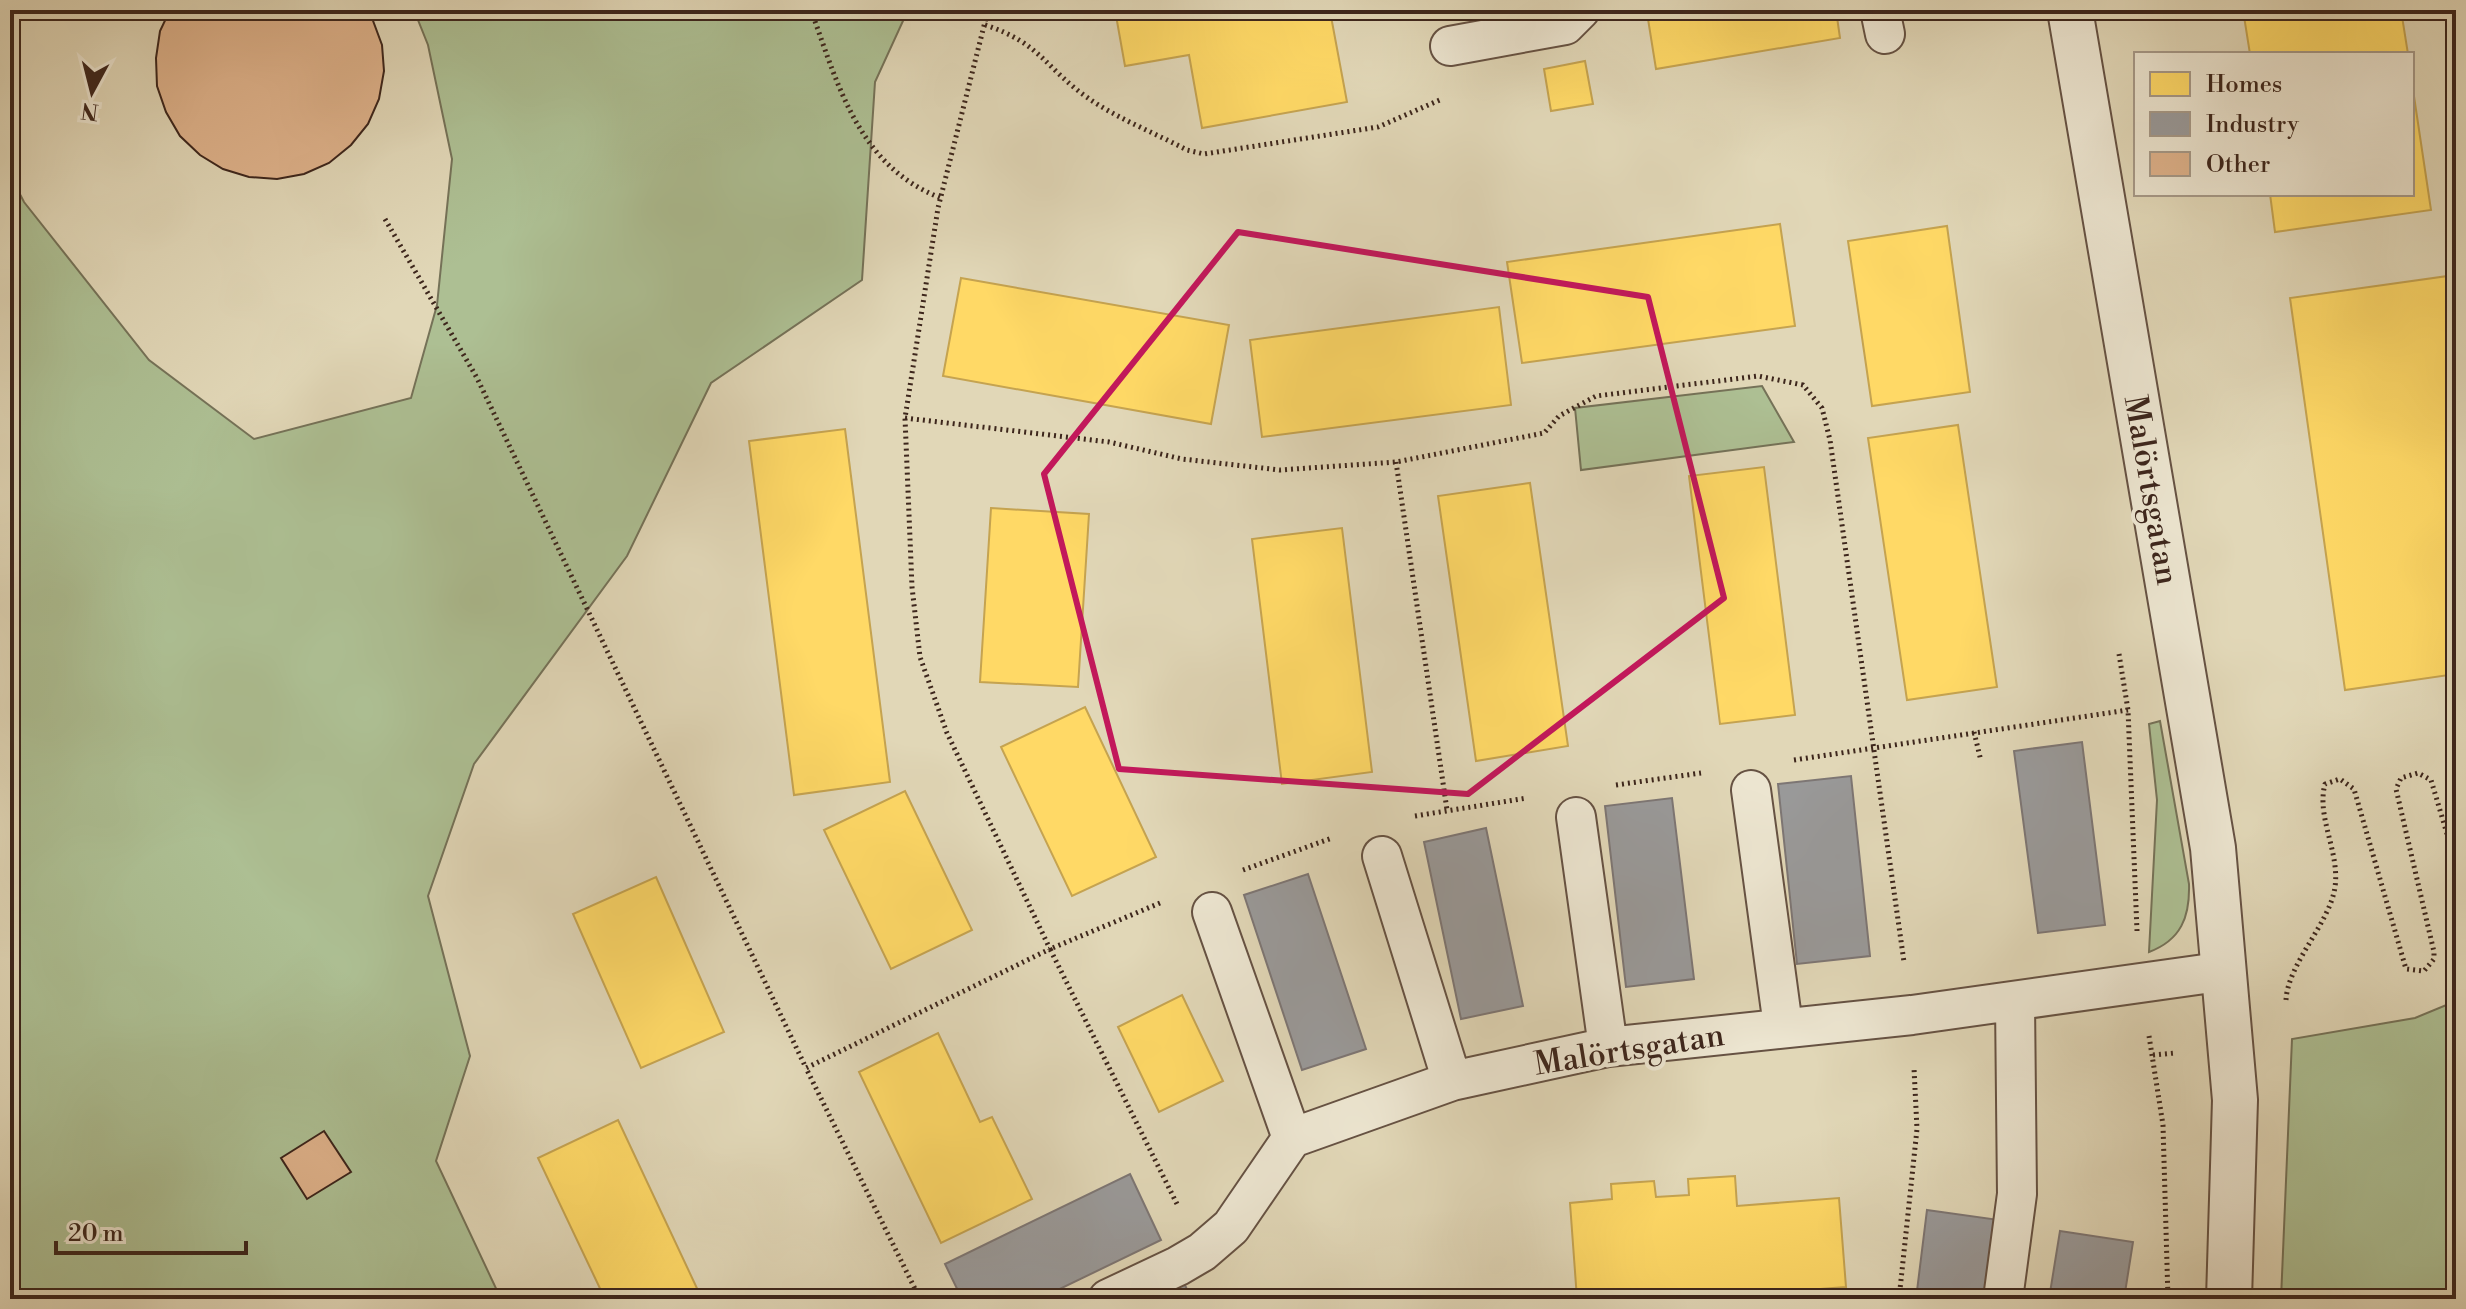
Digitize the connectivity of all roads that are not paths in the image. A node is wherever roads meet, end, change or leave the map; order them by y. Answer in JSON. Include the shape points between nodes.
{"nodes":[{"id":1,"x":1580,"y":10,"type":"edge"},
{"id":2,"x":2070,"y":10,"type":"edge"},
{"id":3,"x":1466,"y":43,"type":"road end"},
{"id":4,"x":1751,"y":790,"type":"dead end"},
{"id":5,"x":1576,"y":817,"type":"dead end"},
{"id":6,"x":1382,"y":856,"type":"dead end"},
{"id":7,"x":1212,"y":912,"type":"dead end"},
{"id":8,"x":2226,"y":971,"type":"junction"},
{"id":9,"x":2015,"y":1002,"type":"junction"},
{"id":10,"x":1783,"y":1026,"type":"junction"},
{"id":11,"x":1608,"y":1047,"type":"junction"},
{"id":12,"x":1452,"y":1081,"type":"junction"},
{"id":13,"x":1292,"y":1138,"type":"junction"},
{"id":14,"x":1108,"y":1299,"type":"edge"},
{"id":15,"x":2003,"y":1299,"type":"edge"},
{"id":16,"x":2229,"y":1299,"type":"edge"}],
"edges":[{"from":1,"to":3,"type":"lane","via":[[1565,25]]},
{"from":2,"to":8,"type":"street","name":"Malörtsgatan","via":[[2213,848]]},
{"from":4,"to":10,"type":"lane"},
{"from":5,"to":11,"type":"lane"},
{"from":6,"to":12,"type":"lane"},
{"from":7,"to":13,"type":"lane"},
{"from":8,"to":9,"type":"lane","name":"Malörtsgatan"},
{"from":8,"to":16,"type":"street","name":"Malörtsgatan","via":[[2235,1100]]},
{"from":9,"to":10,"type":"lane","name":"Malörtsgatan"},
{"from":9,"to":15,"type":"lane","via":[[2017,1194]]},
{"from":10,"to":11,"type":"lane","name":"Malörtsgatan"},
{"from":11,"to":12,"type":"lane","name":"Malörtsgatan"},
{"from":12,"to":13,"type":"lane","name":"Malörtsgatan"},
{"from":13,"to":14,"type":"lane","via":[[1231,1227],[1202,1252]]}]}
